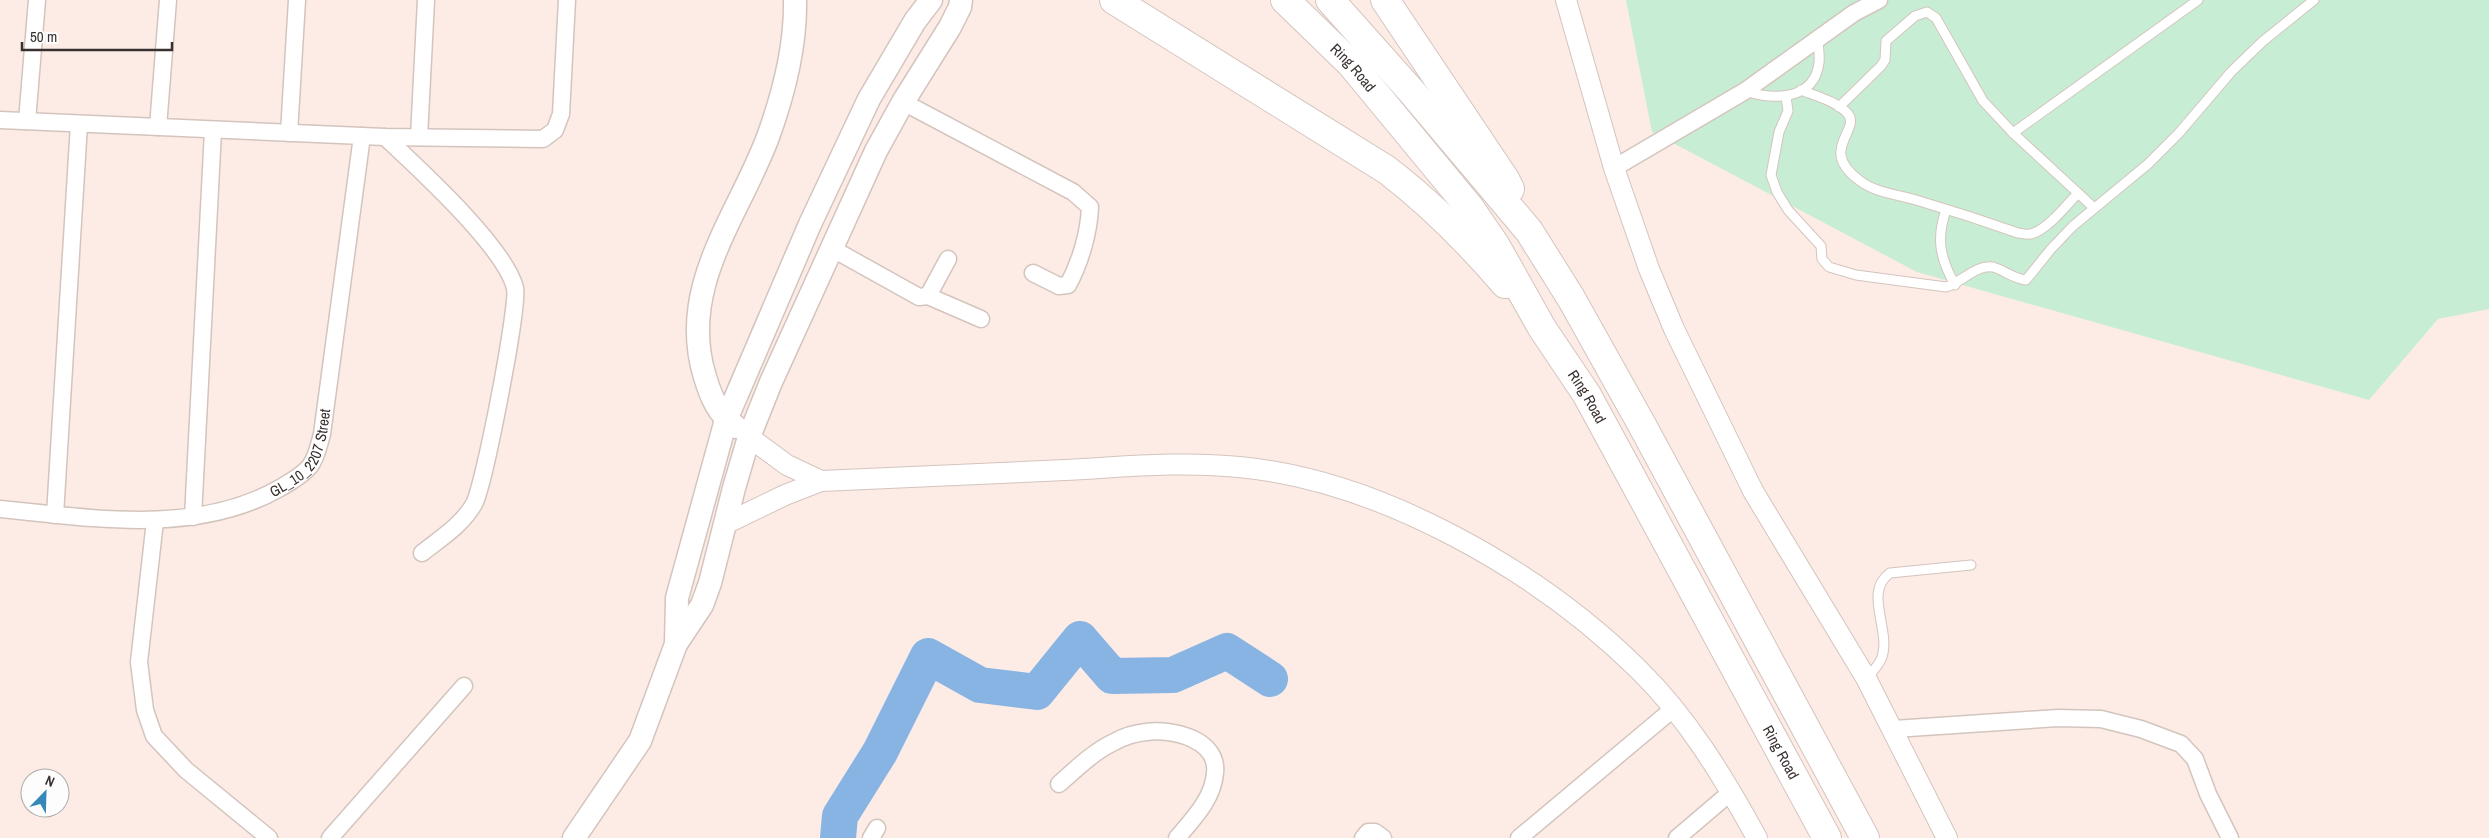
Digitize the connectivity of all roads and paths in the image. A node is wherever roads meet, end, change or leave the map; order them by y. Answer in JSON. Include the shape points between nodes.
{"nodes":[{"id":1,"x":37,"y":0,"type":"edge"},
{"id":2,"x":168,"y":0,"type":"edge"},
{"id":3,"x":297,"y":0,"type":"edge"},
{"id":4,"x":426,"y":0,"type":"edge"},
{"id":5,"x":567,"y":0,"type":"edge"},
{"id":6,"x":795,"y":0,"type":"edge"},
{"id":7,"x":931,"y":0,"type":"edge"},
{"id":8,"x":961,"y":0,"type":"edge"},
{"id":9,"x":1114,"y":0,"type":"edge"},
{"id":10,"x":1285,"y":0,"type":"edge"},
{"id":11,"x":1330,"y":0,"type":"edge"},
{"id":12,"x":1385,"y":0,"type":"edge"},
{"id":13,"x":1566,"y":0,"type":"edge"},
{"id":14,"x":1879,"y":0,"type":"edge"},
{"id":15,"x":2198,"y":0,"type":"edge"},
{"id":16,"x":2314,"y":0,"type":"edge"},
{"id":17,"x":1818,"y":39,"type":"junction"},
{"id":18,"x":1801,"y":90,"type":"junction"},
{"id":19,"x":1745,"y":91,"type":"junction"},
{"id":20,"x":1786,"y":97,"type":"junction"},
{"id":21,"x":903,"y":102,"type":"junction"},
{"id":22,"x":1839,"y":107,"type":"junction"},
{"id":23,"x":0,"y":120,"type":"edge"},
{"id":24,"x":27,"y":121,"type":"junction"},
{"id":25,"x":79,"y":124,"type":"junction"},
{"id":26,"x":158,"y":127,"type":"junction"},
{"id":27,"x":213,"y":131,"type":"junction"},
{"id":28,"x":289,"y":133,"type":"junction"},
{"id":29,"x":2013,"y":134,"type":"junction"},
{"id":30,"x":362,"y":136,"type":"junction"},
{"id":31,"x":384,"y":137,"type":"junction"},
{"id":32,"x":419,"y":138,"type":"junction"},
{"id":33,"x":1614,"y":168,"type":"junction"},
{"id":34,"x":2078,"y":193,"type":"junction"},
{"id":35,"x":2093,"y":208,"type":"junction"},
{"id":36,"x":1946,"y":210,"type":"junction"},
{"id":37,"x":1529,"y":232,"type":"junction"},
{"id":38,"x":831,"y":248,"type":"junction"},
{"id":39,"x":948,"y":259,"type":"dead end"},
{"id":40,"x":1033,"y":273,"type":"dead end"},
{"id":41,"x":1955,"y":285,"type":"junction"},
{"id":42,"x":928,"y":296,"type":"junction"},
{"id":43,"x":981,"y":319,"type":"dead end"},
{"id":44,"x":1542,"y":328,"type":"junction"},
{"id":45,"x":726,"y":420,"type":"junction"},
{"id":46,"x":749,"y":437,"type":"junction"},
{"id":47,"x":821,"y":481,"type":"junction"},
{"id":48,"x":0,"y":509,"type":"edge"},
{"id":49,"x":55,"y":515,"type":"junction"},
{"id":50,"x":193,"y":517,"type":"junction"},
{"id":51,"x":154,"y":521,"type":"junction"},
{"id":52,"x":724,"y":524,"type":"junction"},
{"id":53,"x":422,"y":553,"type":"dead end"},
{"id":54,"x":1971,"y":565,"type":"dead end"},
{"id":55,"x":676,"y":644,"type":"junction"},
{"id":56,"x":1866,"y":678,"type":"junction"},
{"id":57,"x":464,"y":686,"type":"dead end"},
{"id":58,"x":1673,"y":709,"type":"junction"},
{"id":59,"x":1894,"y":729,"type":"junction"},
{"id":60,"x":1059,"y":784,"type":"dead end"},
{"id":61,"x":1731,"y":792,"type":"junction"},
{"id":62,"x":269,"y":838,"type":"edge"},
{"id":63,"x":330,"y":838,"type":"edge"},
{"id":64,"x":574,"y":838,"type":"edge"},
{"id":65,"x":1177,"y":838,"type":"edge"},
{"id":66,"x":1363,"y":838,"type":"edge"},
{"id":67,"x":1383,"y":838,"type":"edge"},
{"id":68,"x":1519,"y":838,"type":"edge"},
{"id":69,"x":1677,"y":838,"type":"edge"},
{"id":70,"x":1757,"y":838,"type":"edge"},
{"id":71,"x":1827,"y":838,"type":"edge"},
{"id":72,"x":1865,"y":838,"type":"edge"},
{"id":73,"x":1947,"y":838,"type":"edge"},
{"id":74,"x":2230,"y":838,"type":"edge"}],
"edges":[{"from":1,"to":24,"type":"street"},
{"from":2,"to":26,"type":"street"},
{"from":3,"to":28,"type":"street"},
{"from":4,"to":32,"type":"street"},
{"from":5,"to":32,"type":"street","via":[[561,114],[555,130],[543,139]]},
{"from":6,"to":45,"type":"main road","via":[[796,22],[785,89],[768,138],[712,259],[697,311],[702,368],[718,409]]},
{"from":7,"to":45,"type":"main road","via":[[869,99],[810,224]]},
{"from":8,"to":21,"type":"main road","via":[[950,27]]},
{"from":9,"to":44,"type":"highway","via":[[1402,181],[1453,227]]},
{"from":10,"to":44,"type":"highway","name":"Ring Road","via":[[1351,64],[1470,208],[1496,246]]},
{"from":11,"to":37,"type":"highway","name":"Ring Road"},
{"from":12,"to":37,"type":"highway","via":[[1505,179]]},
{"from":13,"to":33,"type":"street"},
{"from":14,"to":17,"type":"street","via":[[1854,13]]},
{"from":15,"to":29,"type":"lane"},
{"from":16,"to":35,"type":"lane","via":[[2262,42],[2148,164]]},
{"from":17,"to":18,"type":"lane","via":[[1819,63],[1814,79]]},
{"from":17,"to":19,"type":"street"},
{"from":18,"to":20,"type":"lane"},
{"from":18,"to":22,"type":"lane"},
{"from":19,"to":20,"type":"lane","via":[[1758,96]]},
{"from":19,"to":33,"type":"street"},
{"from":20,"to":41,"type":"lane","via":[[1788,111],[1779,132],[1771,174],[1788,210],[1821,246],[1822,259],[1829,266],[1856,276]]},
{"from":21,"to":38,"type":"main road","via":[[876,151]]},
{"from":21,"to":40,"type":"street","via":[[1073,192],[1090,207],[1075,273],[1068,285],[1059,286]]},
{"from":22,"to":29,"type":"lane","via":[[1881,66],[1885,60],[1886,41],[1915,16],[1927,12],[1936,18],[1983,102]]},
{"from":22,"to":36,"type":"lane","via":[[1851,119],[1839,151],[1841,161],[1859,181],[1880,191]]},
{"from":23,"to":24,"type":"street"},
{"from":24,"to":25,"type":"street"},
{"from":25,"to":26,"type":"street"},
{"from":25,"to":49,"type":"street"},
{"from":26,"to":27,"type":"street"},
{"from":27,"to":28,"type":"street"},
{"from":27,"to":50,"type":"street"},
{"from":28,"to":30,"type":"street"},
{"from":29,"to":34,"type":"lane"},
{"from":30,"to":31,"type":"street"},
{"from":30,"to":50,"type":"street","name":"GL_10_2207 Street","via":[[322,434],[317,451],[310,466],[295,480],[258,501]]},
{"from":31,"to":32,"type":"street"},
{"from":31,"to":53,"type":"street","via":[[484,238],[505,264],[515,289],[487,456],[475,502],[462,521]]},
{"from":33,"to":56,"type":"street","via":[[1649,269],[1707,399],[1753,491]]},
{"from":34,"to":35,"type":"lane"},
{"from":34,"to":36,"type":"lane","via":[[2057,216],[2030,234]]},
{"from":35,"to":41,"type":"lane","via":[[2050,249],[2026,280],[1992,267],[1981,268]]},
{"from":36,"to":41,"type":"lane","via":[[1939,232],[1941,254]]},
{"from":37,"to":72,"type":"highway","name":"Ring Road","via":[[1571,298],[1642,425]]},
{"from":38,"to":42,"type":"street","via":[[919,296]]},
{"from":38,"to":46,"type":"main road"},
{"from":39,"to":42,"type":"street"},
{"from":42,"to":43,"type":"street"},
{"from":44,"to":71,"type":"highway","name":"Ring Road","via":[[1587,395]]},
{"from":45,"to":46,"type":"main road"},
{"from":45,"to":55,"type":"main road","via":[[677,598]]},
{"from":46,"to":47,"type":"street","via":[[787,465]]},
{"from":46,"to":52,"type":"main road"},
{"from":47,"to":52,"type":"street"},
{"from":47,"to":58,"type":"street","via":[[1172,465],[1239,467],[1292,475],[1343,488],[1401,511],[1470,545],[1522,576],[1639,670]]},
{"from":48,"to":49,"type":"street","name":"GL_10_2207 Street"},
{"from":49,"to":51,"type":"street","name":"GL_10_2207 Street"},
{"from":50,"to":51,"type":"street","name":"GL_10_2207 Street"},
{"from":51,"to":62,"type":"street","via":[[139,662],[145,710],[154,736],[186,770]]},
{"from":52,"to":55,"type":"main road","via":[[702,604]]},
{"from":54,"to":56,"type":"lane","via":[[1890,573],[1882,579],[1877,590],[1885,644],[1882,658]]},
{"from":55,"to":64,"type":"main road","via":[[640,741]]},
{"from":56,"to":59,"type":"street"},
{"from":57,"to":63,"type":"street"},
{"from":58,"to":61,"type":"street"},
{"from":58,"to":68,"type":"street"},
{"from":59,"to":73,"type":"street"},
{"from":59,"to":74,"type":"street","via":[[2058,718],[2101,719],[2141,728],[2181,744],[2195,759]]},
{"from":60,"to":65,"type":"street","via":[[1088,758],[1114,741],[1147,731],[1176,733],[1197,740],[1211,752],[1216,773],[1204,805]]},
{"from":61,"to":69,"type":"street"},
{"from":61,"to":70,"type":"street"},
{"from":66,"to":67,"type":"street","via":[[1368,832],[1375,832]]}]}
